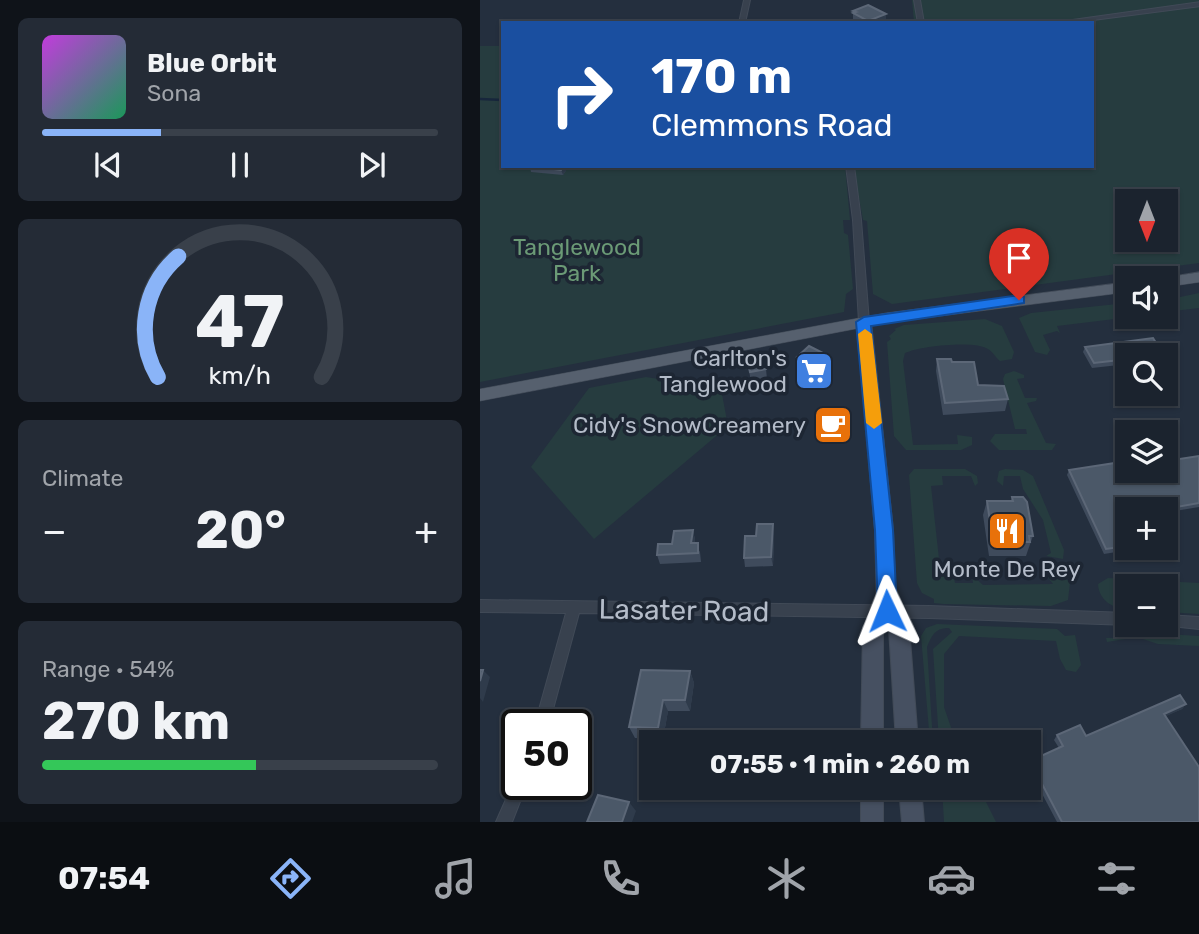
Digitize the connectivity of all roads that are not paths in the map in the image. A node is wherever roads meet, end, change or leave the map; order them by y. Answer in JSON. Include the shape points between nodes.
{"nodes":[{"id":1,"x":747,"y":0,"type":"edge"},
{"id":2,"x":917,"y":0,"type":"edge"},
{"id":3,"x":1199,"y":4,"type":"edge"},
{"id":4,"x":742,"y":21,"type":"edge"},
{"id":5,"x":921,"y":21,"type":"edge"},
{"id":6,"x":1069,"y":21,"type":"edge"},
{"id":7,"x":850,"y":168,"type":"edge"},
{"id":8,"x":1199,"y":277,"type":"edge"},
{"id":9,"x":1178,"y":280,"type":"edge"},
{"id":10,"x":1115,"y":289,"type":"edge"},
{"id":11,"x":864,"y":322,"type":"junction"},
{"id":12,"x":480,"y":395,"type":"edge"},
{"id":13,"x":480,"y":606,"type":"edge"},
{"id":14,"x":574,"y":608,"type":"junction"},
{"id":15,"x":887,"y":611,"type":"junction"},
{"id":16,"x":1115,"y":619,"type":"edge"},
{"id":17,"x":1178,"y":622,"type":"edge"},
{"id":18,"x":1199,"y":623,"type":"edge"},
{"id":19,"x":546,"y":709,"type":"edge"},
{"id":20,"x":872,"y":730,"type":"edge"},
{"id":21,"x":906,"y":730,"type":"edge"},
{"id":22,"x":513,"y":800,"type":"edge"},
{"id":23,"x":872,"y":800,"type":"edge"},
{"id":24,"x":911,"y":800,"type":"edge"},
{"id":25,"x":504,"y":822,"type":"edge"},
{"id":26,"x":872,"y":822,"type":"edge"},
{"id":27,"x":913,"y":822,"type":"edge"}],
"edges":[{"from":1,"to":4,"type":"street"},
{"from":2,"to":5,"type":"street"},
{"from":3,"to":6,"type":"street"},
{"from":7,"to":11,"type":"street"},
{"from":8,"to":9,"type":"main road"},
{"from":10,"to":11,"type":"main road"},
{"from":11,"to":12,"type":"main road"},
{"from":11,"to":15,"type":"main road"},
{"from":13,"to":14,"type":"street","name":"Lasater Road"},
{"from":14,"to":15,"type":"street","name":"Lasater Road"},
{"from":14,"to":19,"type":"street"},
{"from":15,"to":16,"type":"street","name":"Lasater Road"},
{"from":15,"to":20,"type":"main road","via":[[873,627]]},
{"from":15,"to":21,"type":"main road","via":[[899,626]]},
{"from":17,"to":18,"type":"street"},
{"from":22,"to":25,"type":"street"},
{"from":23,"to":26,"type":"main road"},
{"from":24,"to":27,"type":"main road"}]}
